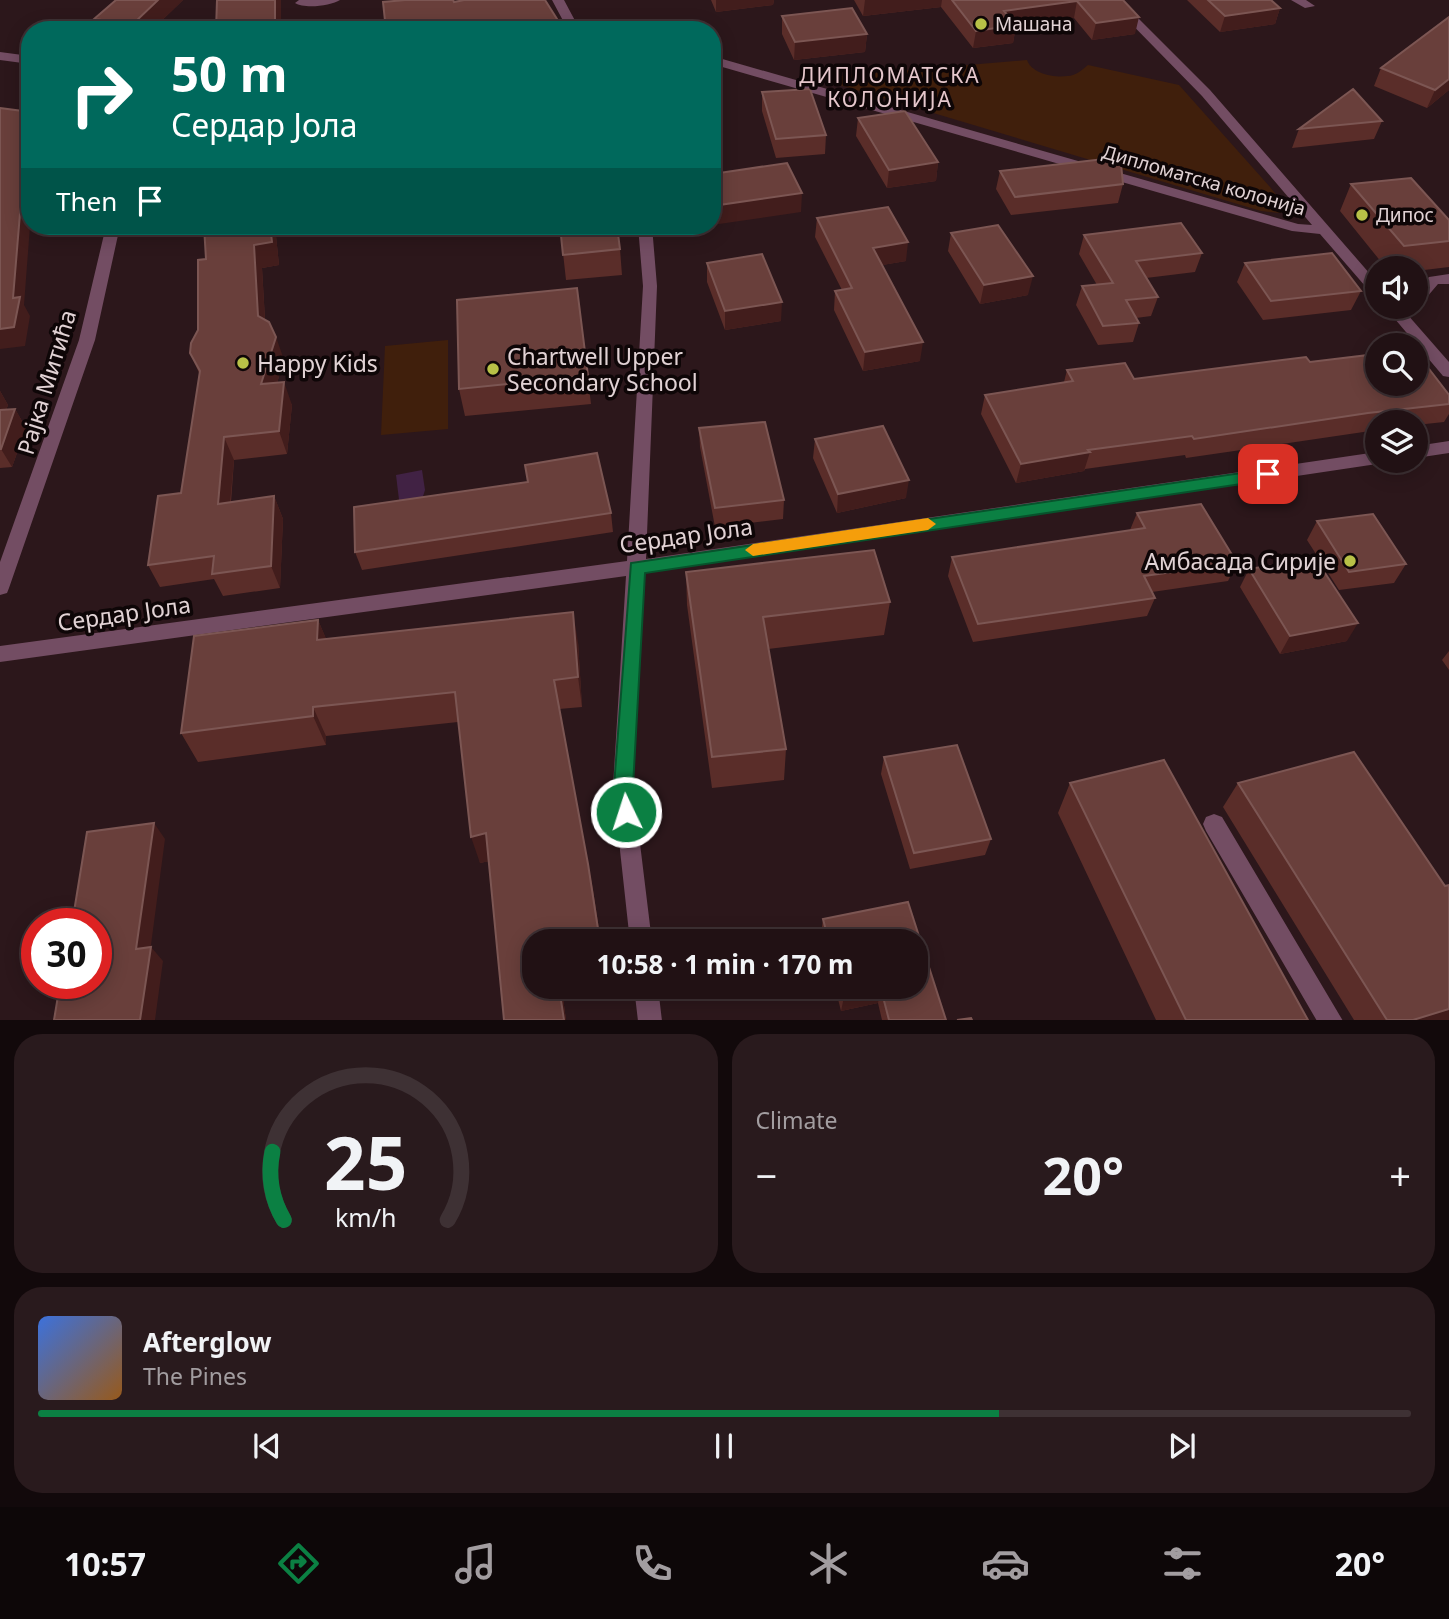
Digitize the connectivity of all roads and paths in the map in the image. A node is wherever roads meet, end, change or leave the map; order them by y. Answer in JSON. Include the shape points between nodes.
{"nodes":[{"id":1,"x":334,"y":0,"type":"edge"},
{"id":2,"x":558,"y":0,"type":"edge"},
{"id":3,"x":1114,"y":0,"type":"edge"},
{"id":4,"x":1297,"y":0,"type":"edge"},
{"id":5,"x":301,"y":4,"type":"dead end"},
{"id":6,"x":1310,"y":6,"type":"dead end"},
{"id":7,"x":569,"y":21,"type":"edge"},
{"id":8,"x":0,"y":56,"type":"edge"},
{"id":9,"x":21,"y":59,"type":"edge"},
{"id":10,"x":721,"y":63,"type":"edge"},
{"id":11,"x":1323,"y":230,"type":"junction"},
{"id":12,"x":111,"y":235,"type":"edge"},
{"id":13,"x":646,"y":235,"type":"edge"},
{"id":14,"x":1365,"y":277,"type":"edge"},
{"id":15,"x":1449,"y":279,"type":"edge"},
{"id":16,"x":1428,"y":287,"type":"edge"},
{"id":17,"x":1407,"y":319,"type":"edge"},
{"id":18,"x":1449,"y":372,"type":"edge"},
{"id":19,"x":1449,"y":447,"type":"edge"},
{"id":20,"x":1428,"y":450,"type":"edge"},
{"id":21,"x":1365,"y":460,"type":"edge"},
{"id":22,"x":637,"y":567,"type":"junction"},
{"id":23,"x":0,"y":589,"type":"edge"},
{"id":24,"x":0,"y":654,"type":"edge"},
{"id":25,"x":1214,"y":824,"type":"dead end"},
{"id":26,"x":640,"y":929,"type":"edge"},
{"id":27,"x":647,"y":999,"type":"edge"},
{"id":28,"x":650,"y":1020,"type":"edge"},
{"id":29,"x":1331,"y":1020,"type":"edge"}],
"edges":[{"from":1,"to":5,"type":"street"},
{"from":2,"to":7,"type":"street"},
{"from":3,"to":11,"type":"street","name":"Дипломатска колонија","via":[[1206,93]]},
{"from":4,"to":6,"type":"street"},
{"from":8,"to":9,"type":"street"},
{"from":10,"to":11,"type":"street","name":"Дипломатска колонија","via":[[1297,228]]},
{"from":11,"to":14,"type":"street","name":"Дипломатска колонија"},
{"from":12,"to":23,"type":"street","name":"Рајка Митића","via":[[87,340]]},
{"from":13,"to":22,"type":"street","via":[[650,286]]},
{"from":15,"to":16,"type":"street","via":[[1434,280]]},
{"from":17,"to":18,"type":"street"},
{"from":19,"to":20,"type":"street"},
{"from":21,"to":22,"type":"street","name":"Сердар Јола"},
{"from":22,"to":24,"type":"street","name":"Сердар Јола"},
{"from":22,"to":26,"type":"street","via":[[623,786]]},
{"from":25,"to":29,"type":"street"},
{"from":27,"to":28,"type":"street"}]}
